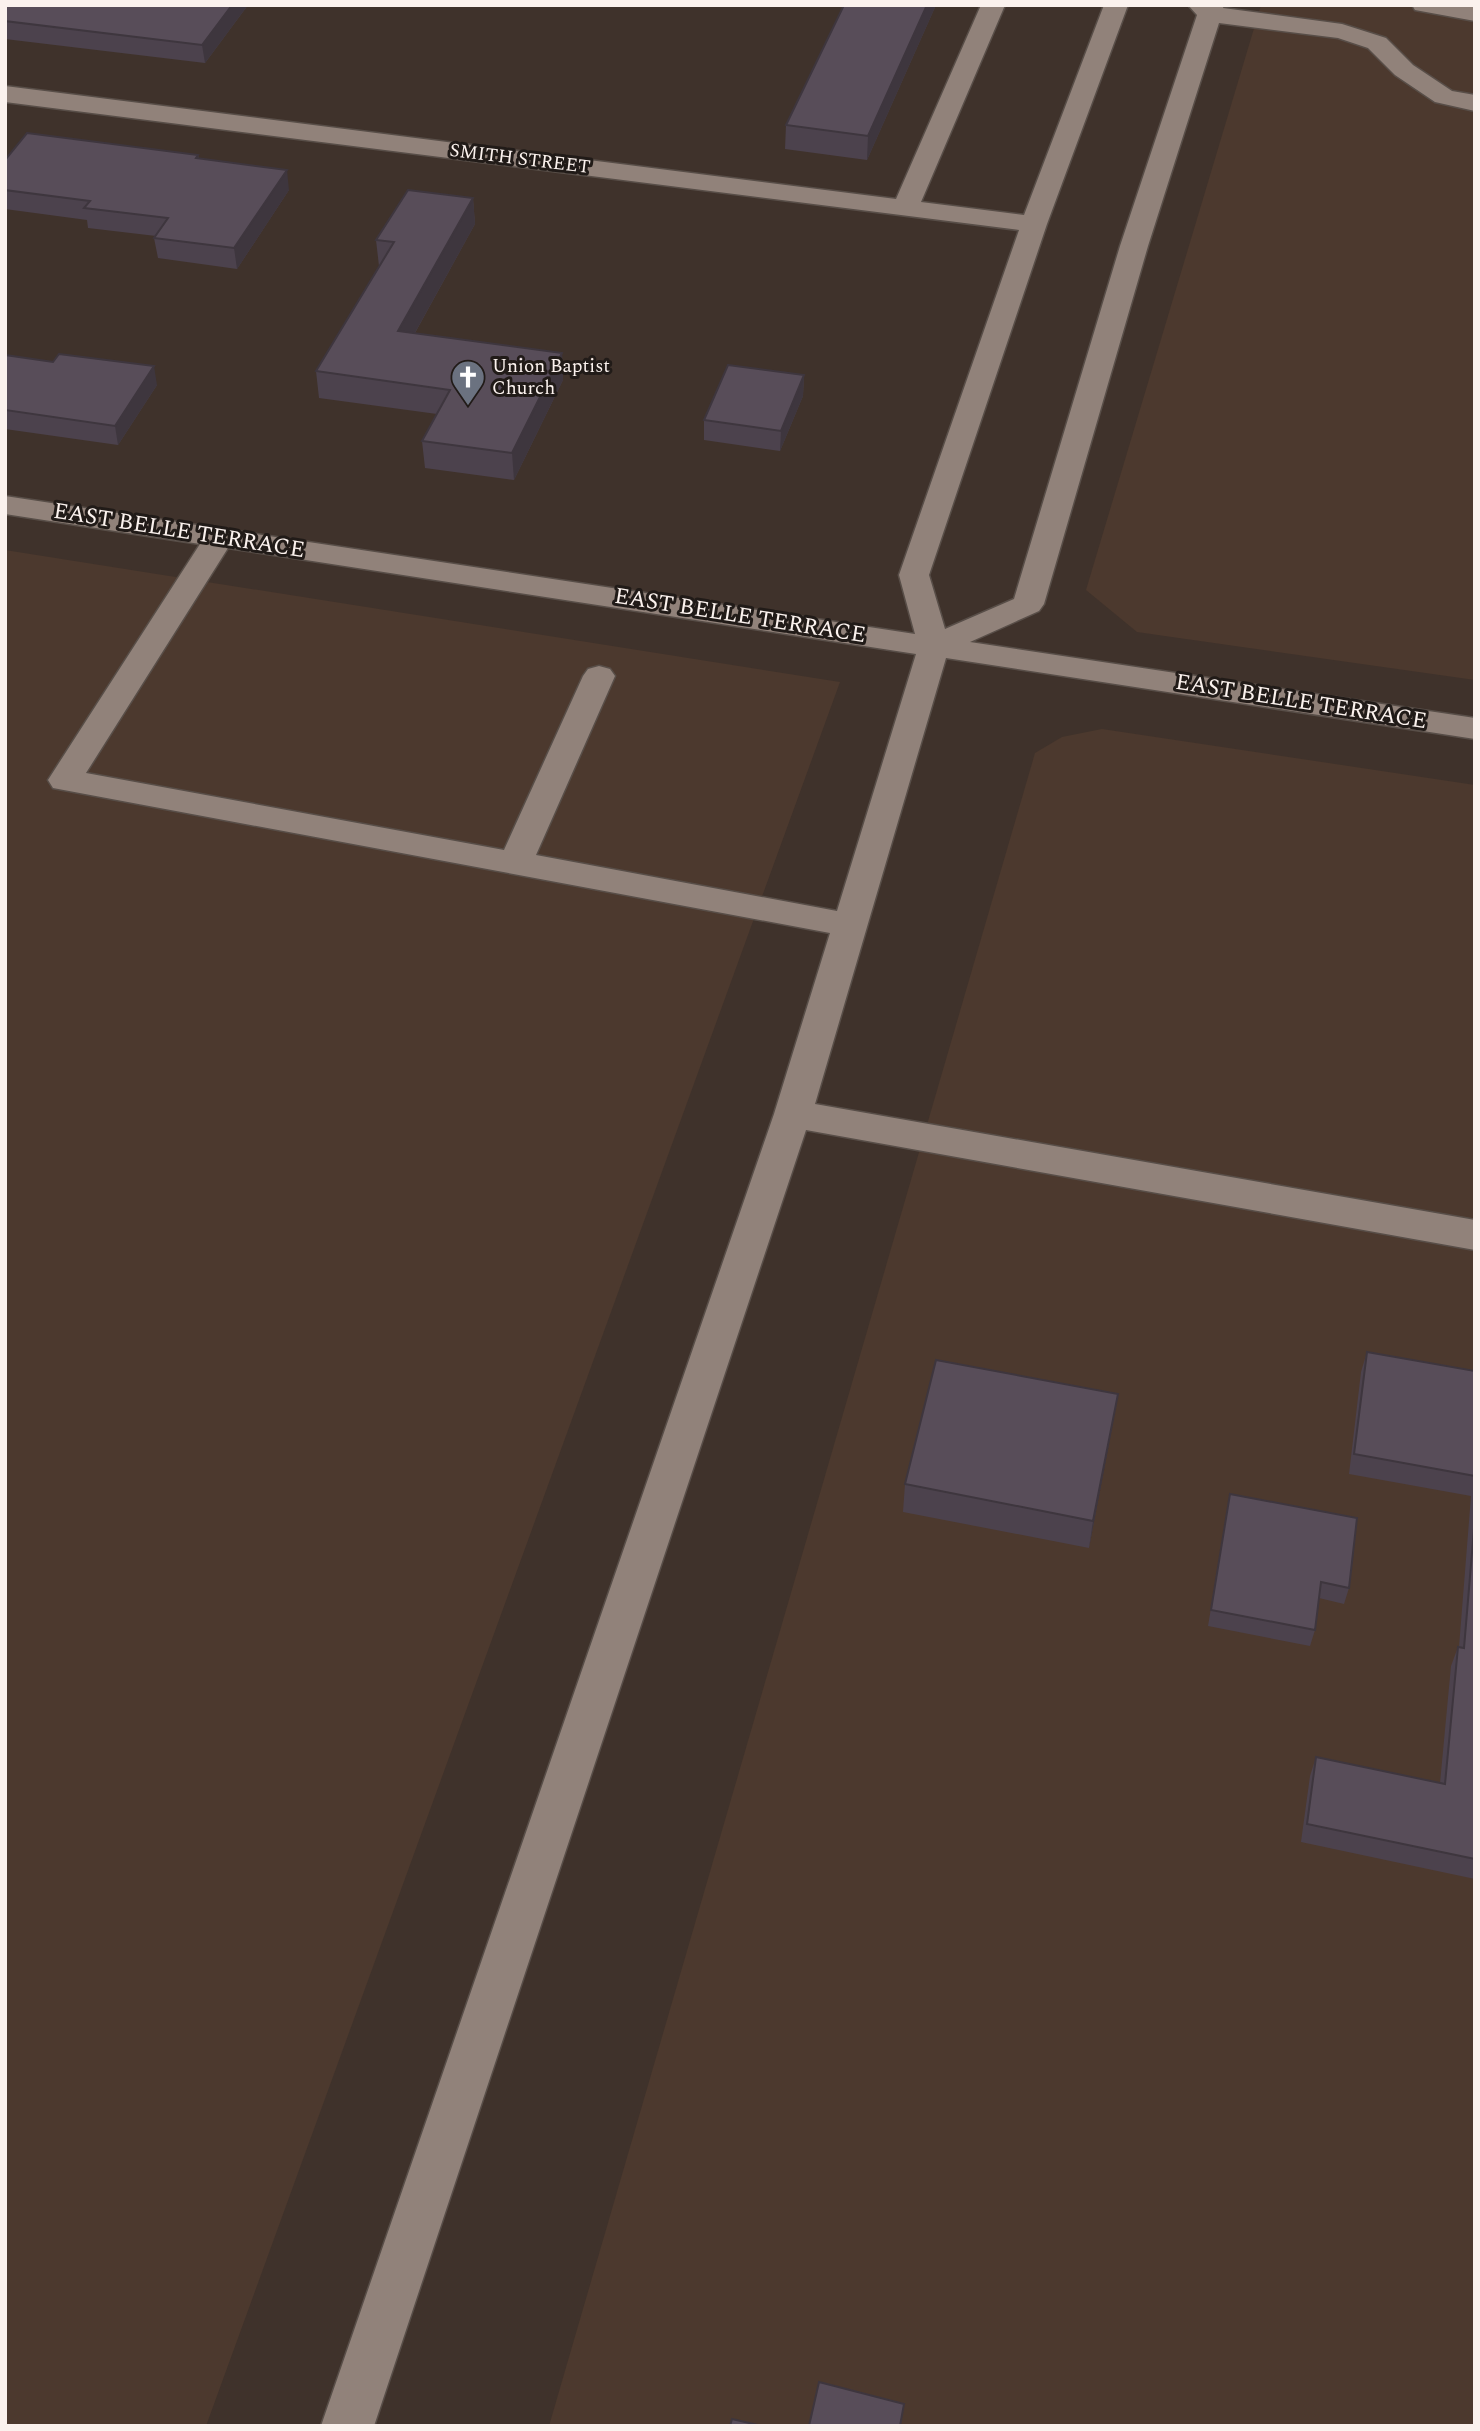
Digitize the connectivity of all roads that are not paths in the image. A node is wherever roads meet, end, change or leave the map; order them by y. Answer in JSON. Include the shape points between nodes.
{"nodes":[{"id":1,"x":993,"y":5,"type":"edge"},
{"id":2,"x":1116,"y":5,"type":"edge"},
{"id":3,"x":1424,"y":5,"type":"edge"},
{"id":4,"x":1207,"y":8,"type":"edge"},
{"id":5,"x":1475,"y":14,"type":"edge"},
{"id":6,"x":5,"y":94,"type":"edge"},
{"id":7,"x":1475,"y":103,"type":"edge"},
{"id":8,"x":905,"y":208,"type":"junction"},
{"id":9,"x":1034,"y":224,"type":"junction"},
{"id":10,"x":5,"y":505,"type":"edge"},
{"id":11,"x":220,"y":537,"type":"junction"},
{"id":12,"x":934,"y":646,"type":"junction"},
{"id":13,"x":599,"y":676,"type":"dead end"},
{"id":14,"x":1475,"y":729,"type":"edge"},
{"id":15,"x":515,"y":864,"type":"junction"},
{"id":16,"x":850,"y":925,"type":"junction"},
{"id":17,"x":793,"y":1114,"type":"junction"},
{"id":18,"x":1475,"y":1234,"type":"edge"},
{"id":19,"x":347,"y":2426,"type":"edge"}],
"edges":[{"from":1,"to":8,"type":"street"},
{"from":2,"to":9,"type":"street"},
{"from":3,"to":5,"type":"street"},
{"from":4,"to":7,"type":"street","via":[[1342,31],[1377,43],[1404,70],[1444,97]]},
{"from":4,"to":12,"type":"street","via":[[1028,604]]},
{"from":6,"to":8,"type":"street","name":"SMITH STREET"},
{"from":8,"to":9,"type":"street","name":"SMITH STREET"},
{"from":9,"to":12,"type":"street","via":[[914,575]]},
{"from":10,"to":11,"type":"street","name":"EAST BELLE TERRACE"},
{"from":11,"to":12,"type":"street","name":"EAST BELLE TERRACE"},
{"from":11,"to":15,"type":"street","via":[[65,780]]},
{"from":12,"to":14,"type":"street","name":"EAST BELLE TERRACE"},
{"from":12,"to":16,"type":"street"},
{"from":13,"to":15,"type":"street"},
{"from":15,"to":16,"type":"street"},
{"from":16,"to":17,"type":"street"},
{"from":17,"to":18,"type":"street"},
{"from":17,"to":19,"type":"street"}]}
